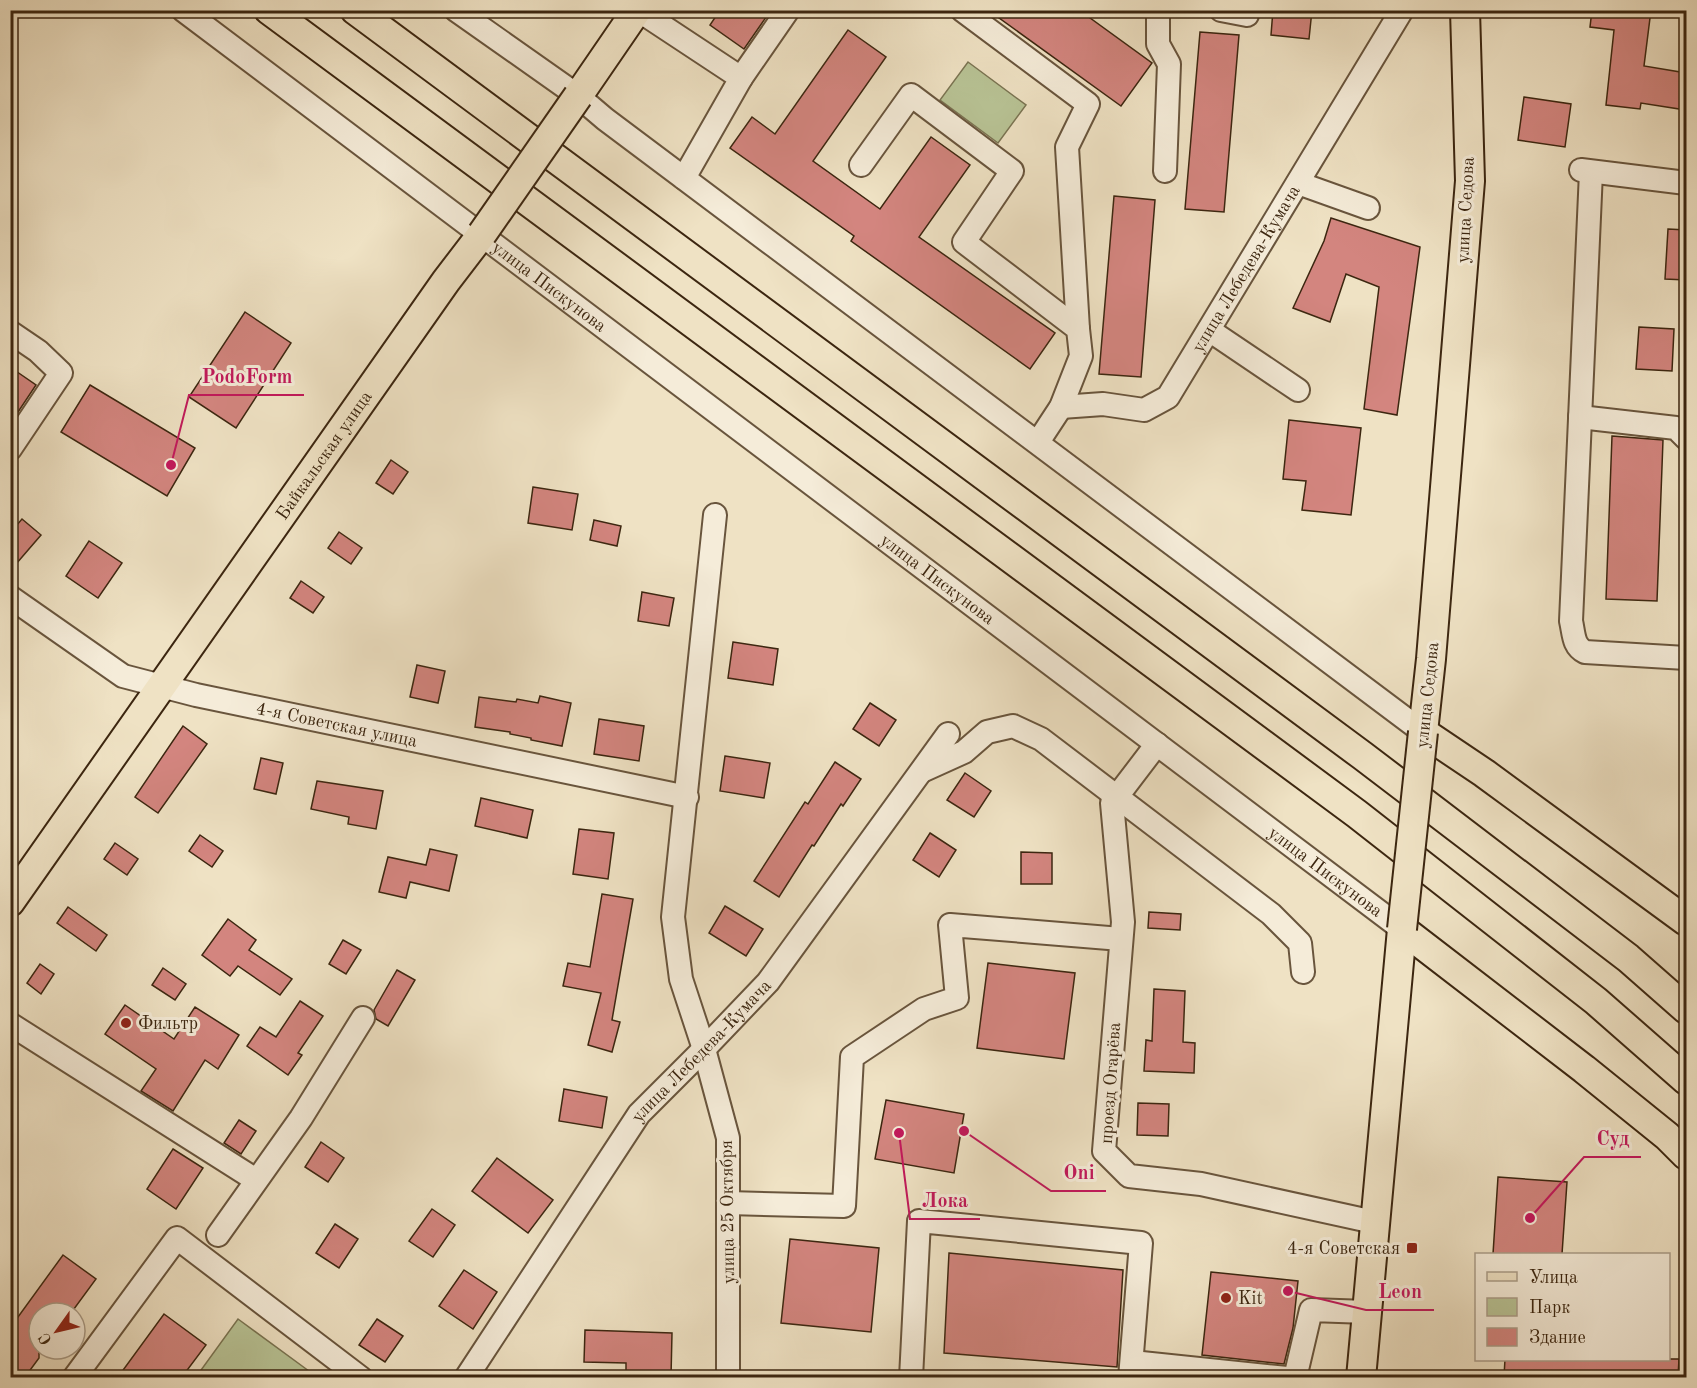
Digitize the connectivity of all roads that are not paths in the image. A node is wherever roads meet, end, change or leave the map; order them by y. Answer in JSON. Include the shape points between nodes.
{"nodes":[{"id":1,"x":183,"y":10,"type":"edge"},
{"id":2,"x":269,"y":10,"type":"edge"},
{"id":3,"x":355,"y":10,"type":"edge"},
{"id":4,"x":638,"y":10,"type":"edge"},
{"id":5,"x":788,"y":10,"type":"edge"},
{"id":6,"x":962,"y":10,"type":"edge"},
{"id":7,"x":1158,"y":10,"type":"edge"},
{"id":8,"x":1221,"y":10,"type":"edge"},
{"id":9,"x":1247,"y":10,"type":"edge"},
{"id":10,"x":1402,"y":10,"type":"edge"},
{"id":11,"x":1465,"y":10,"type":"edge"},
{"id":12,"x":458,"y":11,"type":"edge"},
{"id":13,"x":741,"y":78,"type":"junction"},
{"id":14,"x":578,"y":96,"type":"junction"},
{"id":15,"x":861,"y":165,"type":"dead end"},
{"id":16,"x":1166,"y":171,"type":"dead end"},
{"id":17,"x":684,"y":178,"type":"junction"},
{"id":18,"x":1298,"y":183,"type":"junction"},
{"id":19,"x":1686,"y":183,"type":"edge"},
{"id":20,"x":1368,"y":208,"type":"dead end"},
{"id":21,"x":482,"y":234,"type":"junction"},
{"id":22,"x":1078,"y":329,"type":"junction"},
{"id":23,"x":1209,"y":330,"type":"junction"},
{"id":24,"x":10,"y":332,"type":"edge"},
{"id":25,"x":1298,"y":390,"type":"dead end"},
{"id":26,"x":1061,"y":407,"type":"junction"},
{"id":27,"x":1580,"y":417,"type":"junction"},
{"id":28,"x":1686,"y":438,"type":"edge"},
{"id":29,"x":1038,"y":442,"type":"junction"},
{"id":30,"x":10,"y":449,"type":"edge"},
{"id":31,"x":715,"y":515,"type":"dead end"},
{"id":32,"x":10,"y":597,"type":"edge"},
{"id":33,"x":1686,"y":639,"type":"edge"},
{"id":34,"x":1686,"y":658,"type":"edge"},
{"id":35,"x":164,"y":685,"type":"junction"},
{"id":36,"x":1423,"y":732,"type":"junction"},
{"id":37,"x":948,"y":734,"type":"dead end"},
{"id":38,"x":1157,"y":744,"type":"junction"},
{"id":39,"x":919,"y":773,"type":"junction"},
{"id":40,"x":687,"y":797,"type":"junction"},
{"id":41,"x":1115,"y":799,"type":"junction"},
{"id":42,"x":10,"y":902,"type":"edge"},
{"id":43,"x":1686,"y":921,"type":"edge"},
{"id":44,"x":1401,"y":929,"type":"junction"},
{"id":45,"x":1121,"y":939,"type":"junction"},
{"id":46,"x":1303,"y":972,"type":"dead end"},
{"id":47,"x":1686,"y":1009,"type":"edge"},
{"id":48,"x":363,"y":1018,"type":"dead end"},
{"id":49,"x":10,"y":1024,"type":"edge"},
{"id":50,"x":704,"y":1049,"type":"junction"},
{"id":51,"x":1686,"y":1080,"type":"edge"},
{"id":52,"x":1686,"y":1155,"type":"edge"},
{"id":53,"x":256,"y":1180,"type":"junction"},
{"id":54,"x":728,"y":1203,"type":"junction"},
{"id":55,"x":1374,"y":1222,"type":"junction"},
{"id":56,"x":218,"y":1235,"type":"dead end"},
{"id":57,"x":1367,"y":1312,"type":"junction"},
{"id":58,"x":1131,"y":1370,"type":"edge"},
{"id":59,"x":74,"y":1377,"type":"edge"},
{"id":60,"x":361,"y":1377,"type":"edge"},
{"id":61,"x":465,"y":1377,"type":"edge"},
{"id":62,"x":729,"y":1377,"type":"edge"},
{"id":63,"x":911,"y":1377,"type":"edge"},
{"id":64,"x":1287,"y":1377,"type":"edge"},
{"id":65,"x":1295,"y":1377,"type":"edge"},
{"id":66,"x":1361,"y":1377,"type":"edge"}],
"edges":[{"from":1,"to":21,"type":"street","name":"улица Пискунова"},
{"from":2,"to":51,"type":"main road","via":[[1357,814],[1596,1001]]},
{"from":3,"to":47,"type":"main road","via":[[1364,756],[1628,958]]},
{"from":4,"to":13,"type":"street"},
{"from":4,"to":14,"type":"main road","name":"Байкальская улица"},
{"from":5,"to":13,"type":"street"},
{"from":6,"to":22,"type":"street","via":[[1088,104],[1066,147]]},
{"from":7,"to":16,"type":"street","via":[[1158,44],[1169,63]]},
{"from":8,"to":9,"type":"street","via":[[1247,15]]},
{"from":10,"to":18,"type":"street","name":"улица Лебедева-Кумача"},
{"from":11,"to":36,"type":"main road","name":"улица Седова","via":[[1470,181]]},
{"from":12,"to":14,"type":"street"},
{"from":13,"to":17,"type":"street"},
{"from":14,"to":17,"type":"street"},
{"from":14,"to":21,"type":"main road","name":"Байкальская улица","bridge":true},
{"from":15,"to":22,"type":"street","via":[[911,95],[1012,171],[964,242]]},
{"from":17,"to":29,"type":"street"},
{"from":18,"to":20,"type":"street"},
{"from":18,"to":23,"type":"street","name":"улица Лебедева-Кумача"},
{"from":19,"to":27,"type":"street","via":[[1586,171]]},
{"from":21,"to":35,"type":"main road","name":"Байкальская улица"},
{"from":21,"to":38,"type":"street","name":"улица Пискунова"},
{"from":22,"to":26,"type":"street","via":[[1081,356]]},
{"from":23,"to":25,"type":"street"},
{"from":23,"to":26,"type":"street","name":"улица Лебедева-Кумача","via":[[1168,397],[1144,410],[1103,404]]},
{"from":24,"to":30,"type":"street","via":[[61,373]]},
{"from":26,"to":29,"type":"street"},
{"from":27,"to":28,"type":"street","via":[[1676,428]]},
{"from":27,"to":34,"type":"street","via":[[1571,621],[1575,644],[1585,652]]},
{"from":29,"to":36,"type":"street"},
{"from":31,"to":40,"type":"street","name":"улица 25 Октября"},
{"from":32,"to":35,"type":"street","name":"4-я Советская улица","via":[[123,676]]},
{"from":33,"to":34,"type":"street"},
{"from":35,"to":40,"type":"street","name":"4-я Советская улица"},
{"from":35,"to":42,"type":"main road","name":"Байкальская улица"},
{"from":36,"to":43,"type":"main road"},
{"from":36,"to":44,"type":"main road","name":"улица Седова","bridge":true},
{"from":37,"to":39,"type":"street","name":"улица Лебедева-Кумача"},
{"from":38,"to":41,"type":"street"},
{"from":38,"to":44,"type":"street","name":"улица Пискунова"},
{"from":39,"to":41,"type":"street","via":[[964,752],[987,732],[1013,726],[1041,739]]},
{"from":39,"to":50,"type":"street","name":"улица Лебедева-Кумача","via":[[768,982]]},
{"from":40,"to":50,"type":"street","name":"улица 25 Октября","via":[[673,917],[681,979]]},
{"from":41,"to":45,"type":"street","name":"проезд Огарёва"},
{"from":41,"to":46,"type":"street","via":[[1271,914],[1300,943]]},
{"from":44,"to":52,"type":"main road","name":"улица Пискунова","via":[[1584,1070]]},
{"from":44,"to":55,"type":"main road","name":"улица Седова"},
{"from":45,"to":54,"type":"street","via":[[950,926],[957,998],[924,1009],[852,1057],[844,1206]]},
{"from":45,"to":55,"type":"street","name":"проезд Огарёва","via":[[1104,1151],[1129,1176],[1201,1184]]},
{"from":48,"to":53,"type":"street","via":[[301,1118]]},
{"from":49,"to":53,"type":"street"},
{"from":50,"to":54,"type":"street","name":"улица 25 Октября","via":[[728,1138]]},
{"from":50,"to":61,"type":"street","name":"улица Лебедева-Кумача","via":[[639,1114]]},
{"from":53,"to":56,"type":"street"},
{"from":54,"to":62,"type":"street","name":"улица 25 Октября"},
{"from":55,"to":57,"type":"main road","name":"улица Седова"},
{"from":57,"to":65,"type":"street","via":[[1311,1310]]},
{"from":57,"to":66,"type":"main road","name":"улица Седова"},
{"from":58,"to":63,"type":"street","via":[[1141,1243],[919,1221]]},
{"from":58,"to":64,"type":"street"},
{"from":59,"to":60,"type":"street","via":[[177,1238]]}]}
